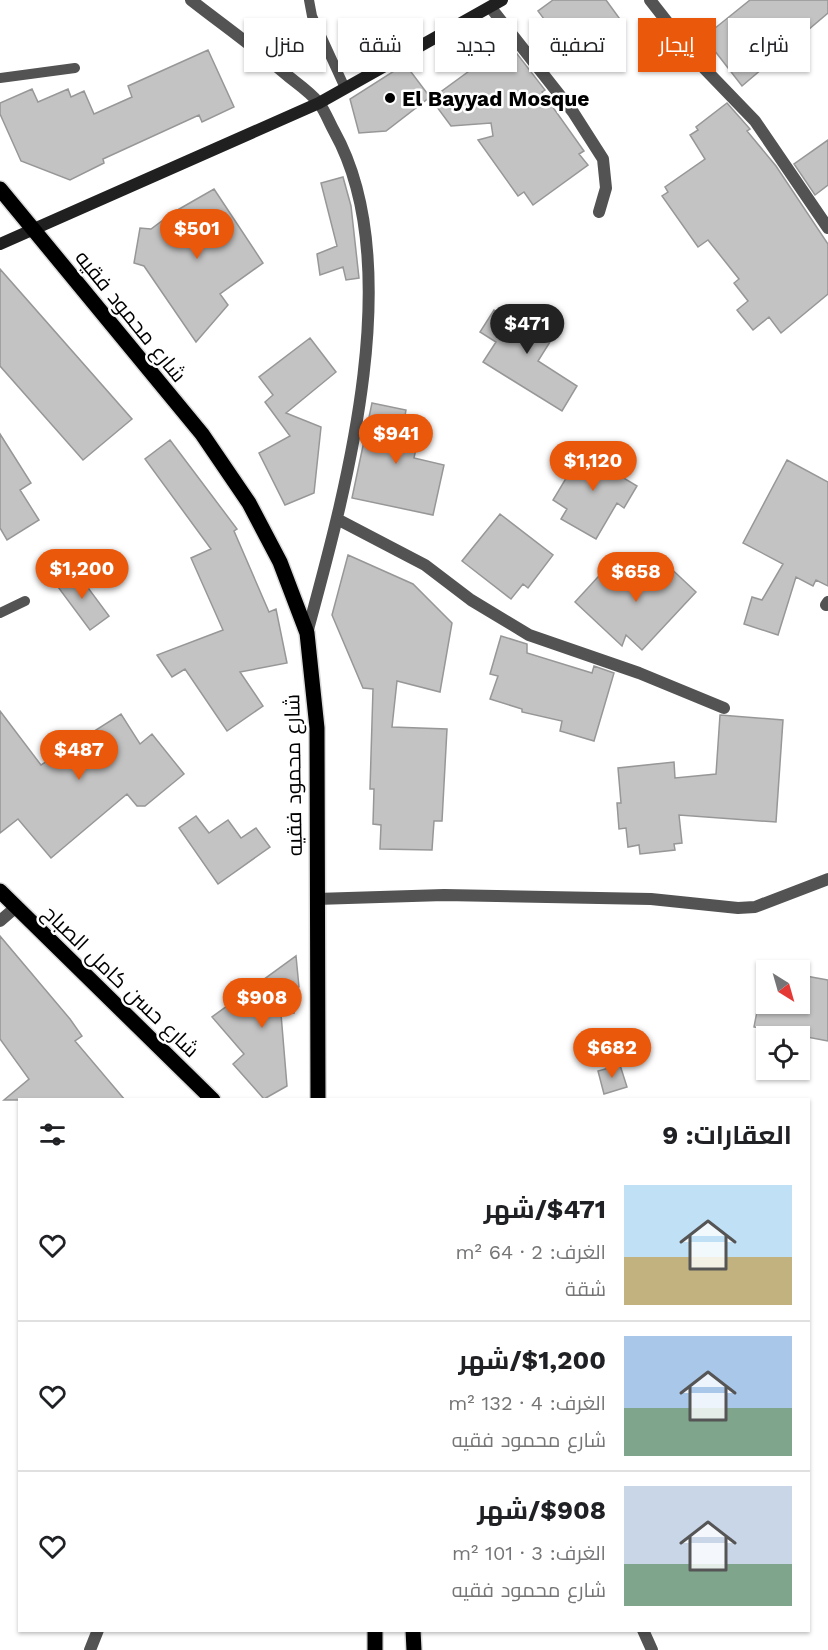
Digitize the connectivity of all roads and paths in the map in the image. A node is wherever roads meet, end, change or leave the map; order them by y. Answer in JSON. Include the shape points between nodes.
{"nodes":[{"id":1,"x":191,"y":0,"type":"edge"},
{"id":2,"x":309,"y":0,"type":"edge"},
{"id":3,"x":502,"y":0,"type":"edge"},
{"id":4,"x":650,"y":0,"type":"edge"},
{"id":5,"x":491,"y":8,"type":"junction"},
{"id":6,"x":75,"y":68,"type":"dead end"},
{"id":7,"x":0,"y":78,"type":"edge"},
{"id":8,"x":345,"y":88,"type":"junction"},
{"id":9,"x":319,"y":103,"type":"junction"},
{"id":10,"x":0,"y":189,"type":"edge"},
{"id":11,"x":599,"y":212,"type":"dead end"},
{"id":12,"x":828,"y":228,"type":"edge"},
{"id":13,"x":33,"y":229,"type":"junction"},
{"id":14,"x":0,"y":244,"type":"edge"},
{"id":15,"x":337,"y":519,"type":"junction"},
{"id":16,"x":25,"y":601,"type":"dead end"},
{"id":17,"x":0,"y":613,"type":"edge"},
{"id":18,"x":307,"y":633,"type":"junction"},
{"id":19,"x":724,"y":708,"type":"dead end"},
{"id":20,"x":828,"y":879,"type":"edge"},
{"id":21,"x":0,"y":891,"type":"edge"},
{"id":22,"x":316,"y":899,"type":"junction"},
{"id":23,"x":15,"y":908,"type":"junction"},
{"id":24,"x":0,"y":921,"type":"edge"},
{"id":25,"x":211,"y":1098,"type":"edge"},
{"id":26,"x":318,"y":1098,"type":"edge"},
{"id":27,"x":97,"y":1632,"type":"edge"},
{"id":28,"x":375,"y":1632,"type":"edge"},
{"id":29,"x":413,"y":1632,"type":"edge"},
{"id":30,"x":644,"y":1632,"type":"edge"},
{"id":31,"x":90,"y":1650,"type":"edge"},
{"id":32,"x":375,"y":1650,"type":"edge"},
{"id":33,"x":414,"y":1650,"type":"edge"},
{"id":34,"x":652,"y":1650,"type":"edge"}],
"edges":[{"from":1,"to":9,"type":"street"},
{"from":2,"to":8,"type":"lane","via":[[312,16]]},
{"from":3,"to":5,"type":"street"},
{"from":4,"to":12,"type":"street","via":[[701,65],[755,121]]},
{"from":5,"to":8,"type":"street"},
{"from":5,"to":11,"type":"street","via":[[573,112],[603,159],[606,188]]},
{"from":6,"to":7,"type":"lane"},
{"from":8,"to":9,"type":"street"},
{"from":9,"to":13,"type":"street"},
{"from":9,"to":15,"type":"street","via":[[355,178],[368,262],[367,345]]},
{"from":10,"to":13,"type":"main road","name":"شارع محمود فقيه"},
{"from":13,"to":14,"type":"street"},
{"from":13,"to":18,"type":"main road","name":"شارع محمود فقيه","via":[[202,434],[249,503],[280,562]]},
{"from":15,"to":18,"type":"street"},
{"from":15,"to":19,"type":"street","via":[[425,565],[479,605],[529,635]]},
{"from":16,"to":17,"type":"lane"},
{"from":18,"to":22,"type":"main road","name":"شارع محمود فقيه","via":[[317,728]]},
{"from":20,"to":22,"type":"street","via":[[755,907],[738,908],[651,899]]},
{"from":21,"to":23,"type":"main road","name":"شارع حسن كامل الصباح"},
{"from":22,"to":26,"type":"main road","name":"شارع محمود فقيه"},
{"from":23,"to":24,"type":"street"},
{"from":23,"to":25,"type":"main road","name":"شارع حسن كامل الصباح"},
{"from":27,"to":31,"type":"street"},
{"from":28,"to":32,"type":"main road"},
{"from":29,"to":33,"type":"main road"},
{"from":30,"to":34,"type":"street"}]}
